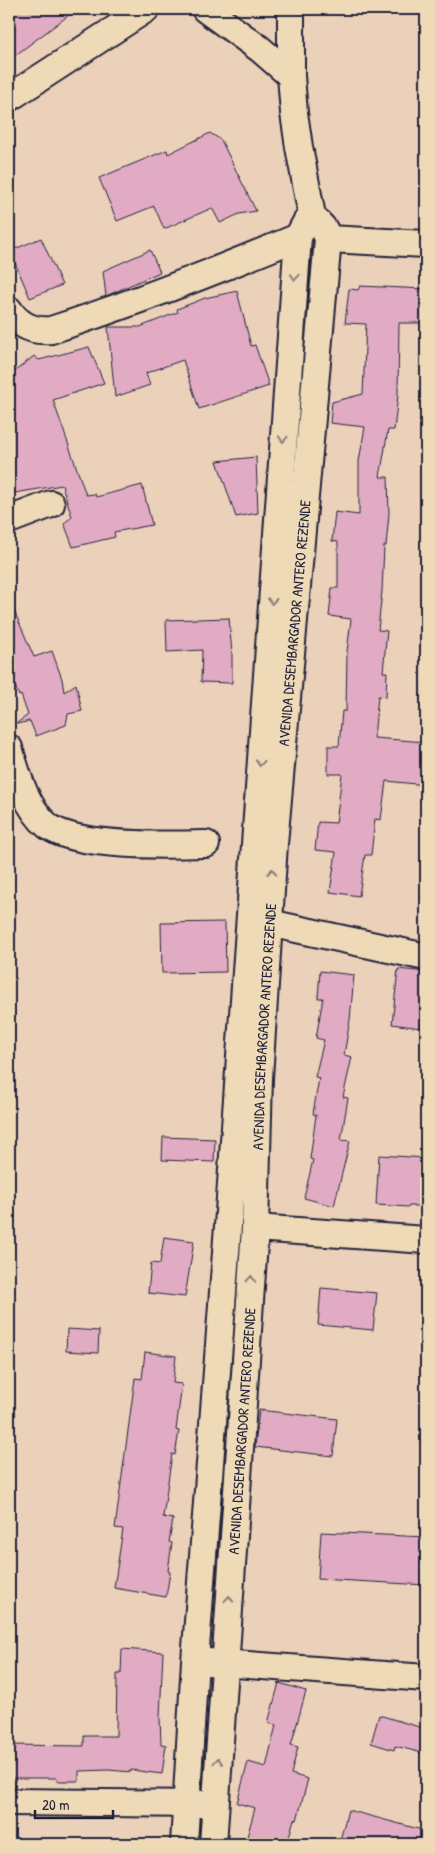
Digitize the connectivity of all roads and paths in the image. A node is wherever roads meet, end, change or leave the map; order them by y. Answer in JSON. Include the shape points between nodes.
{"nodes":[{"id":1,"x":146,"y":9,"type":"edge"},
{"id":2,"x":205,"y":9,"type":"edge"},
{"id":3,"x":291,"y":9,"type":"edge"},
{"id":4,"x":291,"y":76,"type":"junction"},
{"id":5,"x":9,"y":98,"type":"edge"},
{"id":6,"x":312,"y":216,"type":"junction"},
{"id":7,"x":298,"y":237,"type":"junction"},
{"id":8,"x":328,"y":239,"type":"junction"},
{"id":9,"x":426,"y":244,"type":"edge"},
{"id":10,"x":9,"y":310,"type":"edge"},
{"id":11,"x":51,"y":504,"type":"dead end"},
{"id":12,"x":278,"y":506,"type":"junction"},
{"id":13,"x":304,"y":509,"type":"junction"},
{"id":14,"x":9,"y":520,"type":"edge"},
{"id":15,"x":9,"y":748,"type":"edge"},
{"id":16,"x":206,"y":844,"type":"dead end"},
{"id":17,"x":269,"y":923,"type":"junction"},
{"id":18,"x":426,"y":956,"type":"edge"},
{"id":19,"x":255,"y":985,"type":"junction"},
{"id":20,"x":249,"y":1077,"type":"junction"},
{"id":21,"x":255,"y":1228,"type":"junction"},
{"id":22,"x":426,"y":1240,"type":"edge"},
{"id":23,"x":215,"y":1399,"type":"junction"},
{"id":24,"x":243,"y":1401,"type":"junction"},
{"id":25,"x":195,"y":1661,"type":"junction"},
{"id":26,"x":225,"y":1663,"type":"junction"},
{"id":27,"x":426,"y":1678,"type":"edge"},
{"id":28,"x":9,"y":1802,"type":"edge"},
{"id":29,"x":186,"y":1804,"type":"junction"},
{"id":30,"x":216,"y":1804,"type":"junction"},
{"id":31,"x":184,"y":1844,"type":"edge"},
{"id":32,"x":213,"y":1844,"type":"edge"}],
"edges":[{"from":1,"to":5,"type":"street"},
{"from":2,"to":4,"type":"street"},
{"from":3,"to":4,"type":"street"},
{"from":4,"to":6,"type":"street","via":[[294,113]]},
{"from":6,"to":7,"type":"street","name":"AVENIDA DESEMBARGADOR ANTERO REZENDE"},
{"from":6,"to":8,"type":"street"},
{"from":7,"to":10,"type":"street","via":[[136,302],[51,330],[26,327]]},
{"from":7,"to":12,"type":"street","name":"AVENIDA DESEMBARGADOR ANTERO REZENDE","one_way":true},
{"from":8,"to":9,"type":"street"},
{"from":8,"to":13,"type":"street","name":"AVENIDA DESEMBARGADOR ANTERO REZENDE"},
{"from":11,"to":14,"type":"street"},
{"from":12,"to":13,"type":"street"},
{"from":12,"to":19,"type":"street","name":"AVENIDA DESEMBARGADOR ANTERO REZENDE","one_way":true},
{"from":17,"to":13,"type":"street","name":"AVENIDA DESEMBARGADOR ANTERO REZENDE","one_way":true},
{"from":15,"to":16,"type":"street","via":[[26,796],[36,812],[48,825],[64,834],[104,841]]},
{"from":17,"to":18,"type":"street"},
{"from":17,"to":19,"type":"street","name":"AVENIDA DESEMBARGADOR ANTERO REZENDE"},
{"from":19,"to":20,"type":"street","name":"AVENIDA DESEMBARGADOR ANTERO REZENDE"},
{"from":20,"to":21,"type":"street","name":"AVENIDA DESEMBARGADOR ANTERO REZENDE"},
{"from":20,"to":23,"type":"street","name":"AVENIDA DESEMBARGADOR ANTERO REZENDE"},
{"from":21,"to":22,"type":"street"},
{"from":24,"to":21,"type":"street","name":"AVENIDA DESEMBARGADOR ANTERO REZENDE","one_way":true},
{"from":23,"to":24,"type":"street"},
{"from":23,"to":25,"type":"street","name":"AVENIDA DESEMBARGADOR ANTERO REZENDE"},
{"from":26,"to":24,"type":"street","name":"AVENIDA DESEMBARGADOR ANTERO REZENDE","one_way":true},
{"from":25,"to":26,"type":"street"},
{"from":25,"to":29,"type":"street","name":"AVENIDA DESEMBARGADOR ANTERO REZENDE"},
{"from":26,"to":27,"type":"street"},
{"from":30,"to":26,"type":"street","name":"AVENIDA DESEMBARGADOR ANTERO REZENDE","one_way":true},
{"from":28,"to":29,"type":"street"},
{"from":29,"to":30,"type":"street"},
{"from":29,"to":31,"type":"street","name":"AVENIDA DESEMBARGADOR ANTERO REZENDE"},
{"from":30,"to":32,"type":"street","name":"AVENIDA DESEMBARGADOR ANTERO REZENDE"}]}
